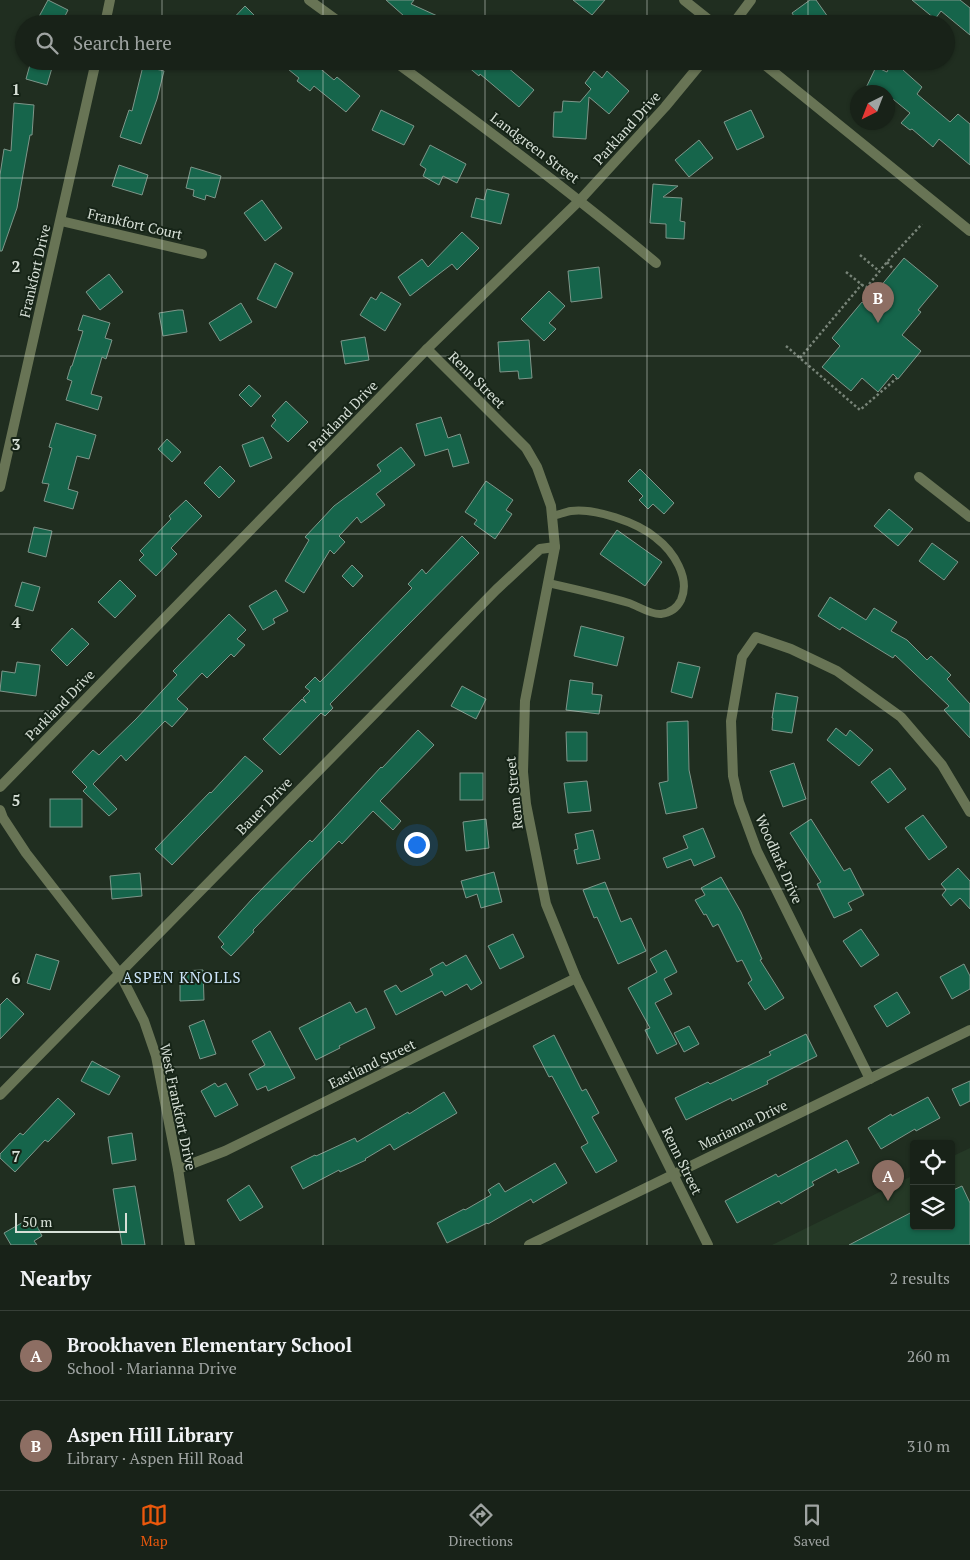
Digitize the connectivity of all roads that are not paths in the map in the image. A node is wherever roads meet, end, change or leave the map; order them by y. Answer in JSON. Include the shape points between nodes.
{"nodes":[{"id":1,"x":110,"y":0,"type":"edge"},
{"id":2,"x":309,"y":0,"type":"edge"},
{"id":3,"x":684,"y":0,"type":"edge"},
{"id":4,"x":751,"y":0,"type":"edge"},
{"id":5,"x":107,"y":15,"type":"edge"},
{"id":6,"x":330,"y":15,"type":"edge"},
{"id":7,"x":703,"y":15,"type":"edge"},
{"id":8,"x":740,"y":15,"type":"edge"},
{"id":9,"x":94,"y":70,"type":"edge"},
{"id":10,"x":406,"y":70,"type":"edge"},
{"id":11,"x":696,"y":70,"type":"edge"},
{"id":12,"x":771,"y":70,"type":"edge"},
{"id":13,"x":580,"y":200,"type":"junction"},
{"id":14,"x":61,"y":221,"type":"junction"},
{"id":15,"x":970,"y":232,"type":"edge"},
{"id":16,"x":202,"y":254,"type":"dead end"},
{"id":17,"x":656,"y":263,"type":"dead end"},
{"id":18,"x":427,"y":349,"type":"junction"},
{"id":19,"x":919,"y":477,"type":"dead end"},
{"id":20,"x":0,"y":487,"type":"edge"},
{"id":21,"x":552,"y":516,"type":"junction"},
{"id":22,"x":970,"y":517,"type":"edge"},
{"id":23,"x":555,"y":547,"type":"junction"},
{"id":24,"x":548,"y":583,"type":"junction"},
{"id":25,"x":0,"y":787,"type":"edge"},
{"id":26,"x":0,"y":810,"type":"edge"},
{"id":27,"x":970,"y":812,"type":"edge"},
{"id":28,"x":120,"y":974,"type":"junction"},
{"id":29,"x":576,"y":978,"type":"junction"},
{"id":30,"x":970,"y":1030,"type":"edge"},
{"id":31,"x":870,"y":1079,"type":"junction"},
{"id":32,"x":0,"y":1095,"type":"edge"},
{"id":33,"x":178,"y":1169,"type":"junction"},
{"id":34,"x":673,"y":1174,"type":"junction"},
{"id":35,"x":190,"y":1245,"type":"edge"},
{"id":36,"x":529,"y":1245,"type":"edge"},
{"id":37,"x":708,"y":1245,"type":"edge"}],
"edges":[{"from":1,"to":5,"type":"street"},
{"from":2,"to":6,"type":"street"},
{"from":3,"to":7,"type":"street"},
{"from":4,"to":8,"type":"street"},
{"from":9,"to":14,"type":"street","name":"Frankfort Drive"},
{"from":10,"to":13,"type":"street","name":"Landgreen Street"},
{"from":11,"to":13,"type":"street","name":"Parkland Drive"},
{"from":12,"to":15,"type":"street"},
{"from":13,"to":17,"type":"street","name":"Landgreen Street"},
{"from":13,"to":18,"type":"street","name":"Parkland Drive"},
{"from":14,"to":16,"type":"street","name":"Frankfort Court"},
{"from":14,"to":20,"type":"street","name":"Frankfort Drive"},
{"from":18,"to":21,"type":"street","name":"Renn Street","via":[[526,448],[552,506]]},
{"from":18,"to":25,"type":"street","name":"Parkland Drive"},
{"from":19,"to":22,"type":"street"},
{"from":21,"to":23,"type":"street","name":"Renn Street"},
{"from":21,"to":24,"type":"lane","via":[[572,511],[604,514],[638,526],[656,537],[677,562],[685,591],[679,605],[670,612],[658,614],[630,603]]},
{"from":23,"to":24,"type":"street","name":"Renn Street"},
{"from":23,"to":28,"type":"street","name":"Bauer Drive","via":[[540,549],[496,590]]},
{"from":24,"to":29,"type":"street","name":"Renn Street","via":[[525,701],[523,772],[526,804],[546,904]]},
{"from":26,"to":28,"type":"street","name":"West Frankfort Drive","via":[[26,853]]},
{"from":27,"to":31,"type":"street","name":"Woodlark Drive","via":[[942,765],[901,717],[836,672],[791,649],[756,637],[742,657],[731,721],[733,776],[739,802],[757,850]]},
{"from":28,"to":32,"type":"street","name":"Bauer Drive"},
{"from":28,"to":33,"type":"street","name":"West Frankfort Drive","via":[[144,1020],[156,1056]]},
{"from":29,"to":33,"type":"street","name":"Eastland Street","via":[[225,1152]]},
{"from":29,"to":34,"type":"street","name":"Renn Street"},
{"from":30,"to":31,"type":"street","name":"Marianna Drive"},
{"from":31,"to":34,"type":"street","name":"Marianna Drive"},
{"from":33,"to":35,"type":"street","name":"West Frankfort Drive"},
{"from":34,"to":36,"type":"street","name":"Marianna Drive"},
{"from":34,"to":37,"type":"street","name":"Renn Street"}]}
